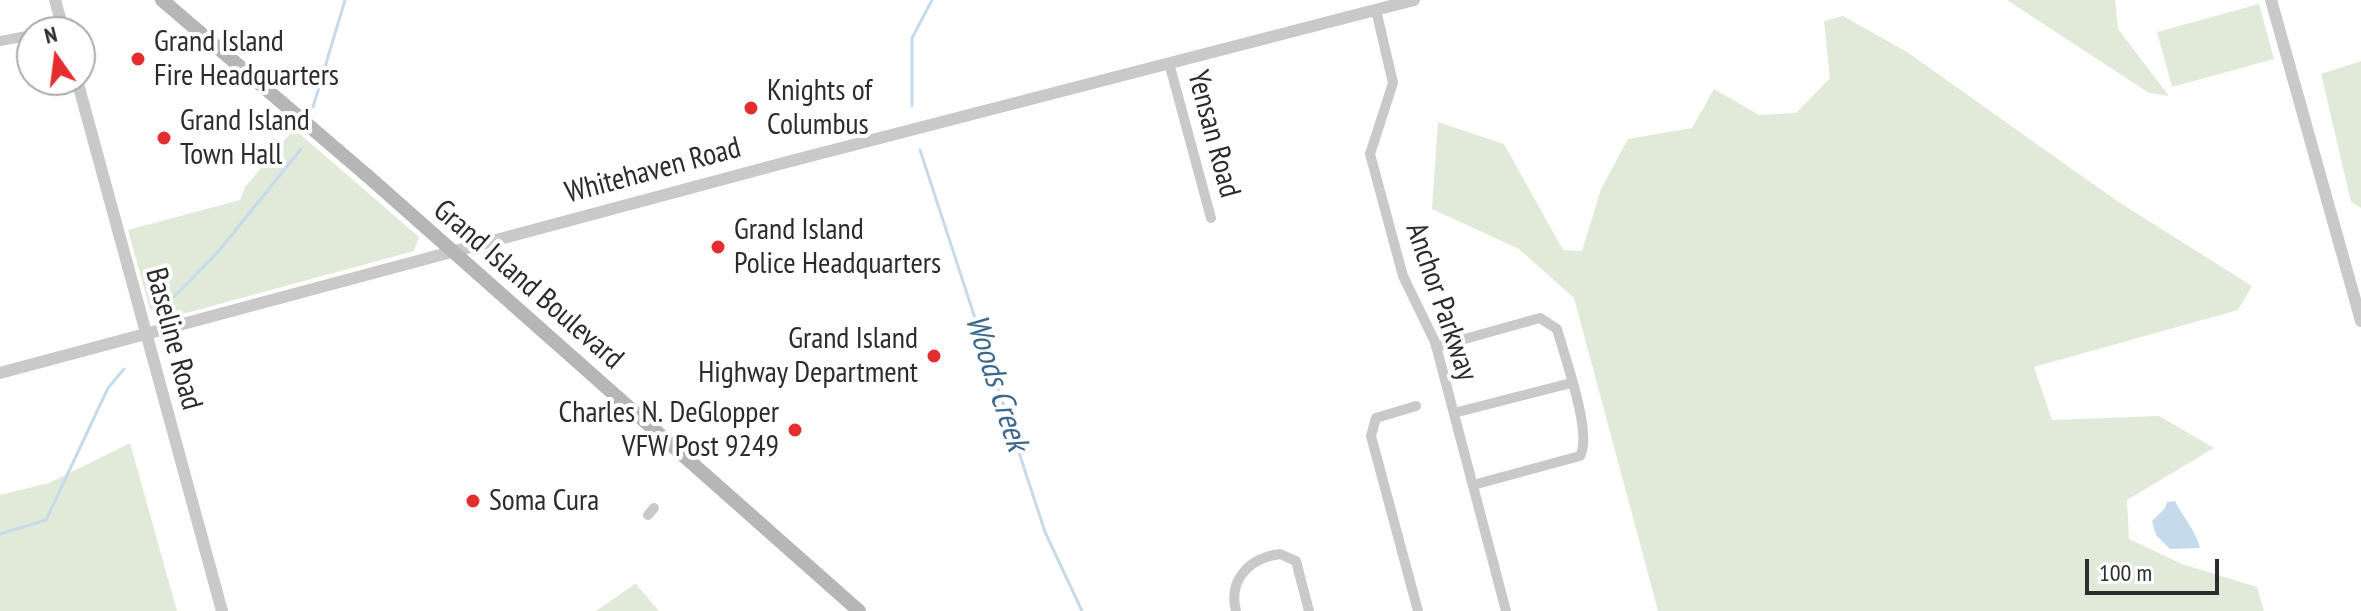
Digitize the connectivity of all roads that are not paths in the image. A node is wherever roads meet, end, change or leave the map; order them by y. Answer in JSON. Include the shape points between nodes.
{"nodes":[{"id":1,"x":162,"y":0,"type":"edge"},
{"id":2,"x":1414,"y":0,"type":"edge"},
{"id":3,"x":2271,"y":0,"type":"edge"},
{"id":4,"x":1376,"y":10,"type":"junction"},
{"id":5,"x":1169,"y":63,"type":"junction"},
{"id":6,"x":81,"y":96,"type":"edge"},
{"id":7,"x":1211,"y":218,"type":"dead end"},
{"id":8,"x":450,"y":253,"type":"junction"},
{"id":9,"x":2361,"y":321,"type":"edge"},
{"id":10,"x":145,"y":335,"type":"junction"},
{"id":11,"x":1436,"y":347,"type":"junction"},
{"id":12,"x":0,"y":373,"type":"edge"},
{"id":13,"x":1571,"y":383,"type":"junction"},
{"id":14,"x":1416,"y":406,"type":"dead end"},
{"id":15,"x":1454,"y":413,"type":"junction"},
{"id":16,"x":1473,"y":485,"type":"junction"},
{"id":17,"x":222,"y":611,"type":"edge"},
{"id":18,"x":859,"y":611,"type":"edge"},
{"id":19,"x":1236,"y":611,"type":"edge"},
{"id":20,"x":1309,"y":611,"type":"edge"},
{"id":21,"x":1418,"y":611,"type":"edge"},
{"id":22,"x":1506,"y":611,"type":"edge"}],
"edges":[{"from":1,"to":8,"type":"main road","name":"Grand Island Boulevard"},
{"from":2,"to":4,"type":"street","name":"Whitehaven Road"},
{"from":3,"to":9,"type":"street"},
{"from":4,"to":5,"type":"street","name":"Whitehaven Road"},
{"from":4,"to":11,"type":"street","name":"Anchor Parkway","via":[[1393,83],[1370,154],[1403,276]]},
{"from":5,"to":7,"type":"street","name":"Yensan Road"},
{"from":5,"to":8,"type":"street","name":"Whitehaven Road"},
{"from":6,"to":10,"type":"street","name":"Baseline Road"},
{"from":8,"to":10,"type":"street","name":"Whitehaven Road"},
{"from":8,"to":18,"type":"main road","name":"Grand Island Boulevard"},
{"from":10,"to":12,"type":"street","name":"Whitehaven Road"},
{"from":10,"to":17,"type":"street","name":"Baseline Road"},
{"from":11,"to":13,"type":"street","via":[[1540,318],[1557,329]]},
{"from":11,"to":15,"type":"street","name":"Anchor Parkway"},
{"from":13,"to":15,"type":"street"},
{"from":13,"to":16,"type":"street","via":[[1585,442],[1580,456]]},
{"from":14,"to":21,"type":"street","via":[[1376,418],[1371,430]]},
{"from":15,"to":16,"type":"street","name":"Anchor Parkway"},
{"from":16,"to":22,"type":"street","name":"Anchor Parkway"},
{"from":19,"to":20,"type":"street","via":[[1233,587],[1247,569],[1285,554],[1293,558]]}]}
